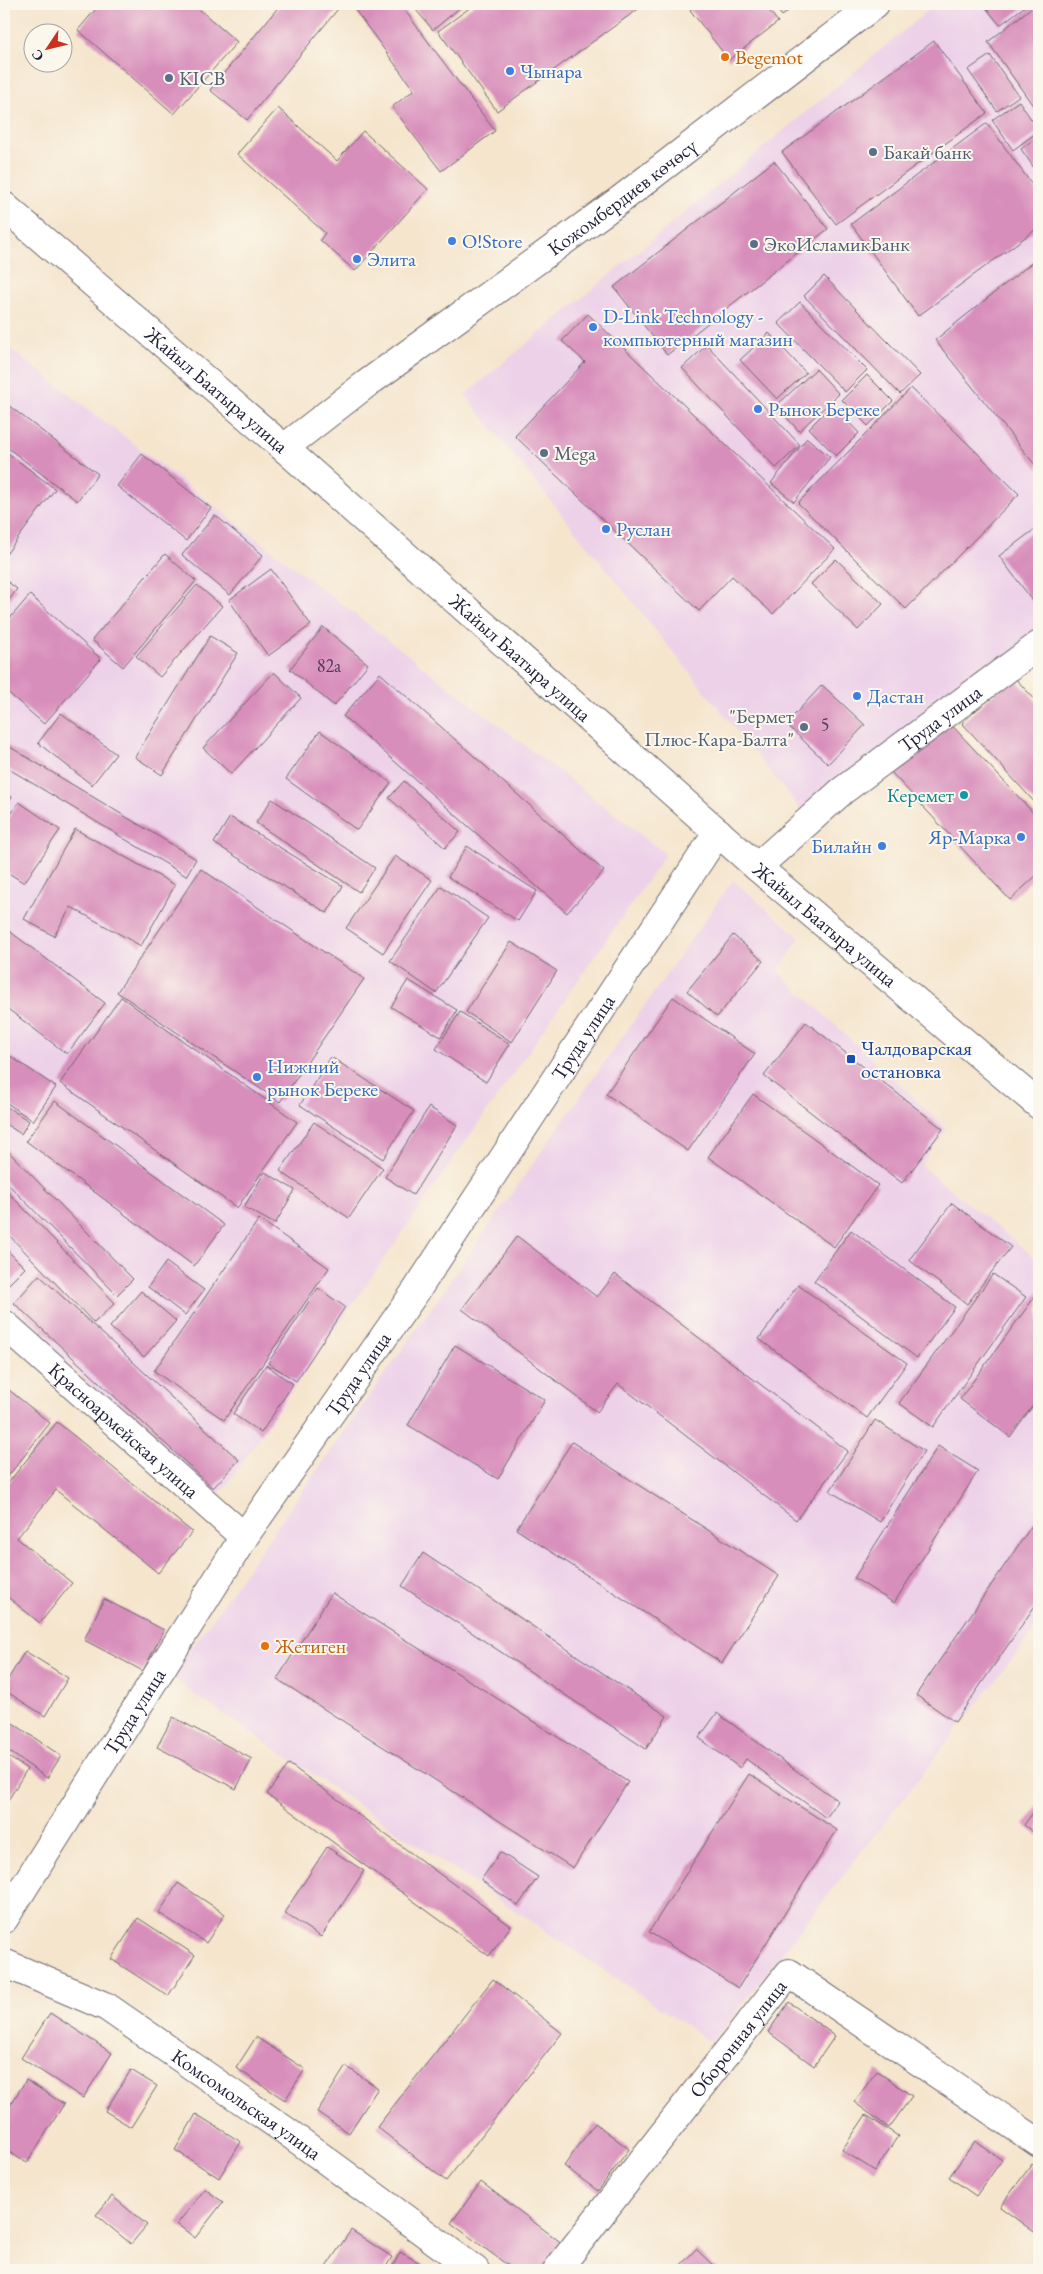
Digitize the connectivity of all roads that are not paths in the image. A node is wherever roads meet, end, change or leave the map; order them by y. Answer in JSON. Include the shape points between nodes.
{"nodes":[{"id":1,"x":875,"y":4,"type":"edge"},
{"id":2,"x":4,"y":206,"type":"edge"},
{"id":3,"x":284,"y":448,"type":"junction"},
{"id":4,"x":1039,"y":645,"type":"edge"},
{"id":5,"x":718,"y":832,"type":"junction"},
{"id":6,"x":757,"y":867,"type":"junction"},
{"id":7,"x":1039,"y":1105,"type":"edge"},
{"id":8,"x":4,"y":1324,"type":"edge"},
{"id":9,"x":244,"y":1537,"type":"junction"},
{"id":10,"x":4,"y":1919,"type":"edge"},
{"id":11,"x":4,"y":1963,"type":"edge"},
{"id":12,"x":1039,"y":2143,"type":"edge"},
{"id":13,"x":475,"y":2270,"type":"edge"},
{"id":14,"x":557,"y":2270,"type":"edge"}],
"edges":[{"from":1,"to":3,"type":"main road","name":"Кожомбердиев көчөсү","via":[[620,200],[365,385]]},
{"from":2,"to":3,"type":"main road","name":"Жайыл Баатыра улица"},
{"from":3,"to":5,"type":"main road","name":"Жайыл Баатыра улица"},
{"from":4,"to":6,"type":"main road","name":"Труда улица","via":[[842,791]]},
{"from":5,"to":6,"type":"main road","name":"Жайыл Баатыра улица"},
{"from":5,"to":9,"type":"main road","name":"Труда улица","via":[[416,1291]]},
{"from":6,"to":7,"type":"main road","name":"Жайыл Баатыра улица"},
{"from":8,"to":9,"type":"main road","name":"Красноармейская улица"},
{"from":9,"to":10,"type":"main road","name":"Труда улица"},
{"from":11,"to":13,"type":"main road","name":"Комсомольская улица","via":[[107,2007],[286,2131]]},
{"from":12,"to":14,"type":"main road","name":"Оборонная улица","via":[[789,1974]]}]}
